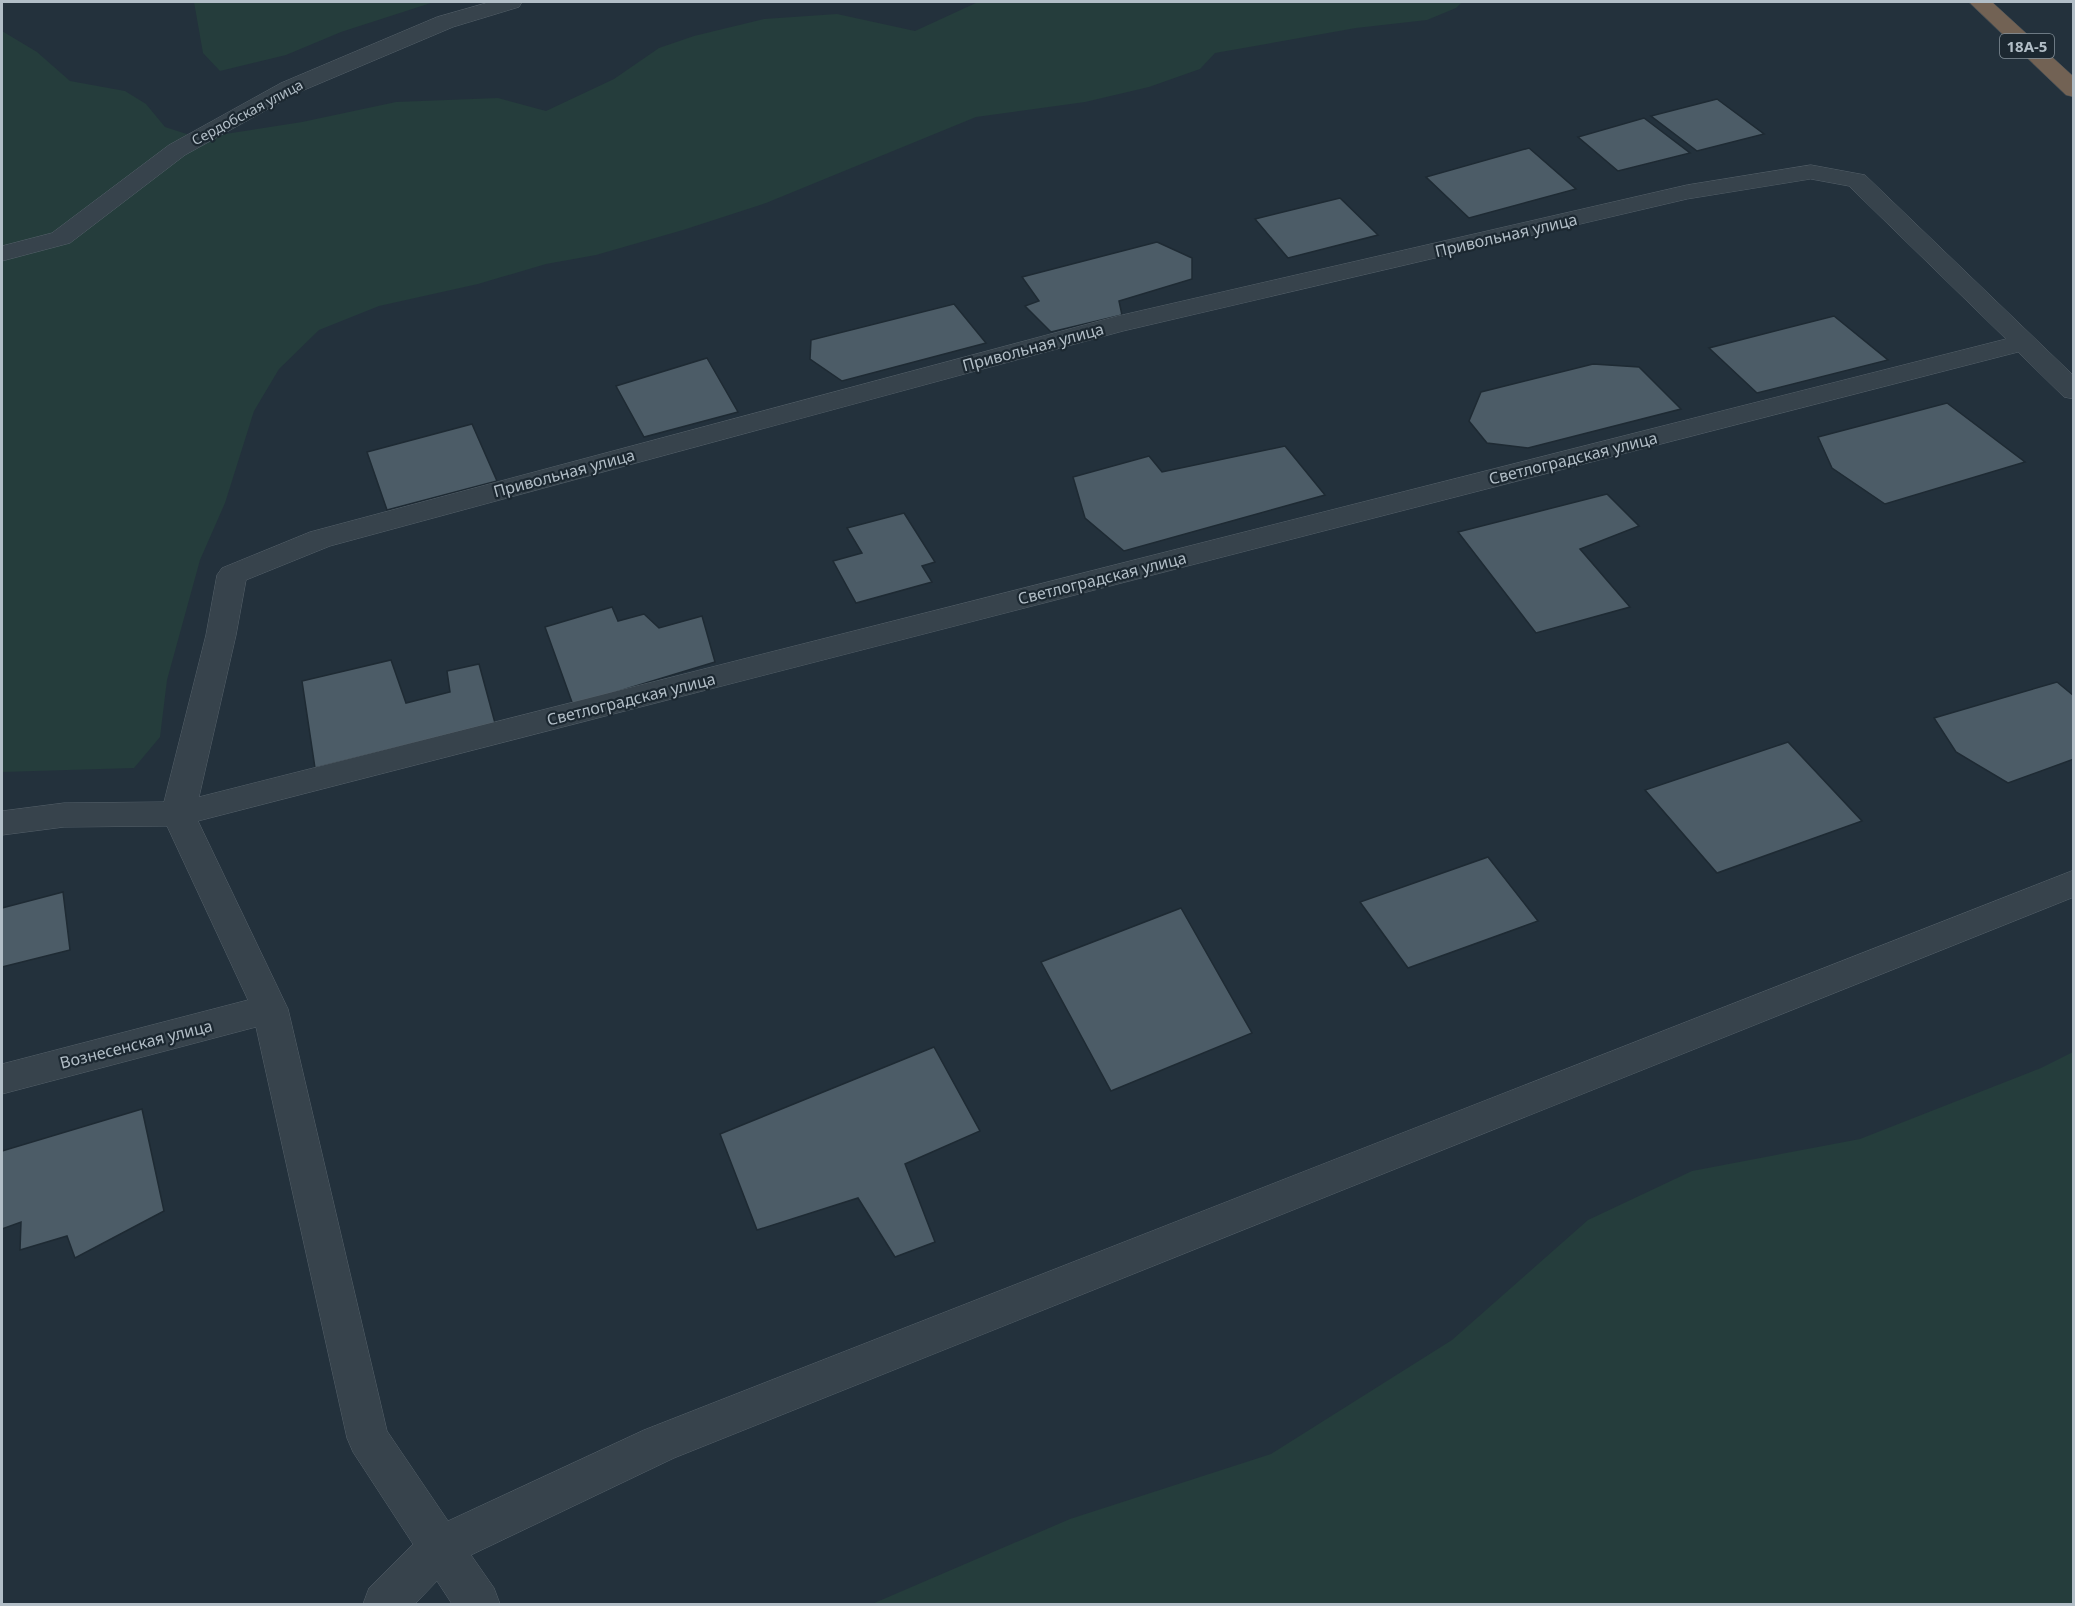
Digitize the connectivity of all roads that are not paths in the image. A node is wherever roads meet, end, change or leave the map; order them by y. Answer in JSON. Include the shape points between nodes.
{"nodes":[{"id":1,"x":511,"y":2,"type":"edge"},
{"id":2,"x":1980,"y":2,"type":"edge"},
{"id":3,"x":2073,"y":90,"type":"edge"},
{"id":4,"x":2,"y":254,"type":"edge"},
{"id":5,"x":2025,"y":342,"type":"junction"},
{"id":6,"x":2073,"y":391,"type":"edge"},
{"id":7,"x":178,"y":814,"type":"junction"},
{"id":8,"x":2,"y":823,"type":"edge"},
{"id":9,"x":2073,"y":883,"type":"edge"},
{"id":10,"x":270,"y":1009,"type":"junction"},
{"id":11,"x":2,"y":1079,"type":"edge"},
{"id":12,"x":440,"y":1547,"type":"junction"},
{"id":13,"x":385,"y":1605,"type":"edge"},
{"id":14,"x":478,"y":1605,"type":"edge"}],
"edges":[{"from":1,"to":4,"type":"street","name":"Сердобская улица","via":[[445,22],[289,88],[177,150],[61,238]]},
{"from":2,"to":3,"type":"highway","number":"18А-5"},
{"from":5,"to":6,"type":"street"},
{"from":5,"to":7,"type":"street","name":"Светлоградская улица"},
{"from":5,"to":7,"type":"street","name":"Привольная улица","via":[[1857,180],[1811,172],[1687,192],[1118,324],[320,539],[232,575]]},
{"from":7,"to":8,"type":"street","name":"Светлоградская улица","via":[[64,815]]},
{"from":7,"to":10,"type":"street"},
{"from":9,"to":12,"type":"street","via":[[660,1444]]},
{"from":10,"to":11,"type":"street","name":"Вознесенская улица"},
{"from":10,"to":12,"type":"street","via":[[368,1438]]},
{"from":12,"to":13,"type":"street"},
{"from":12,"to":14,"type":"street"}]}
